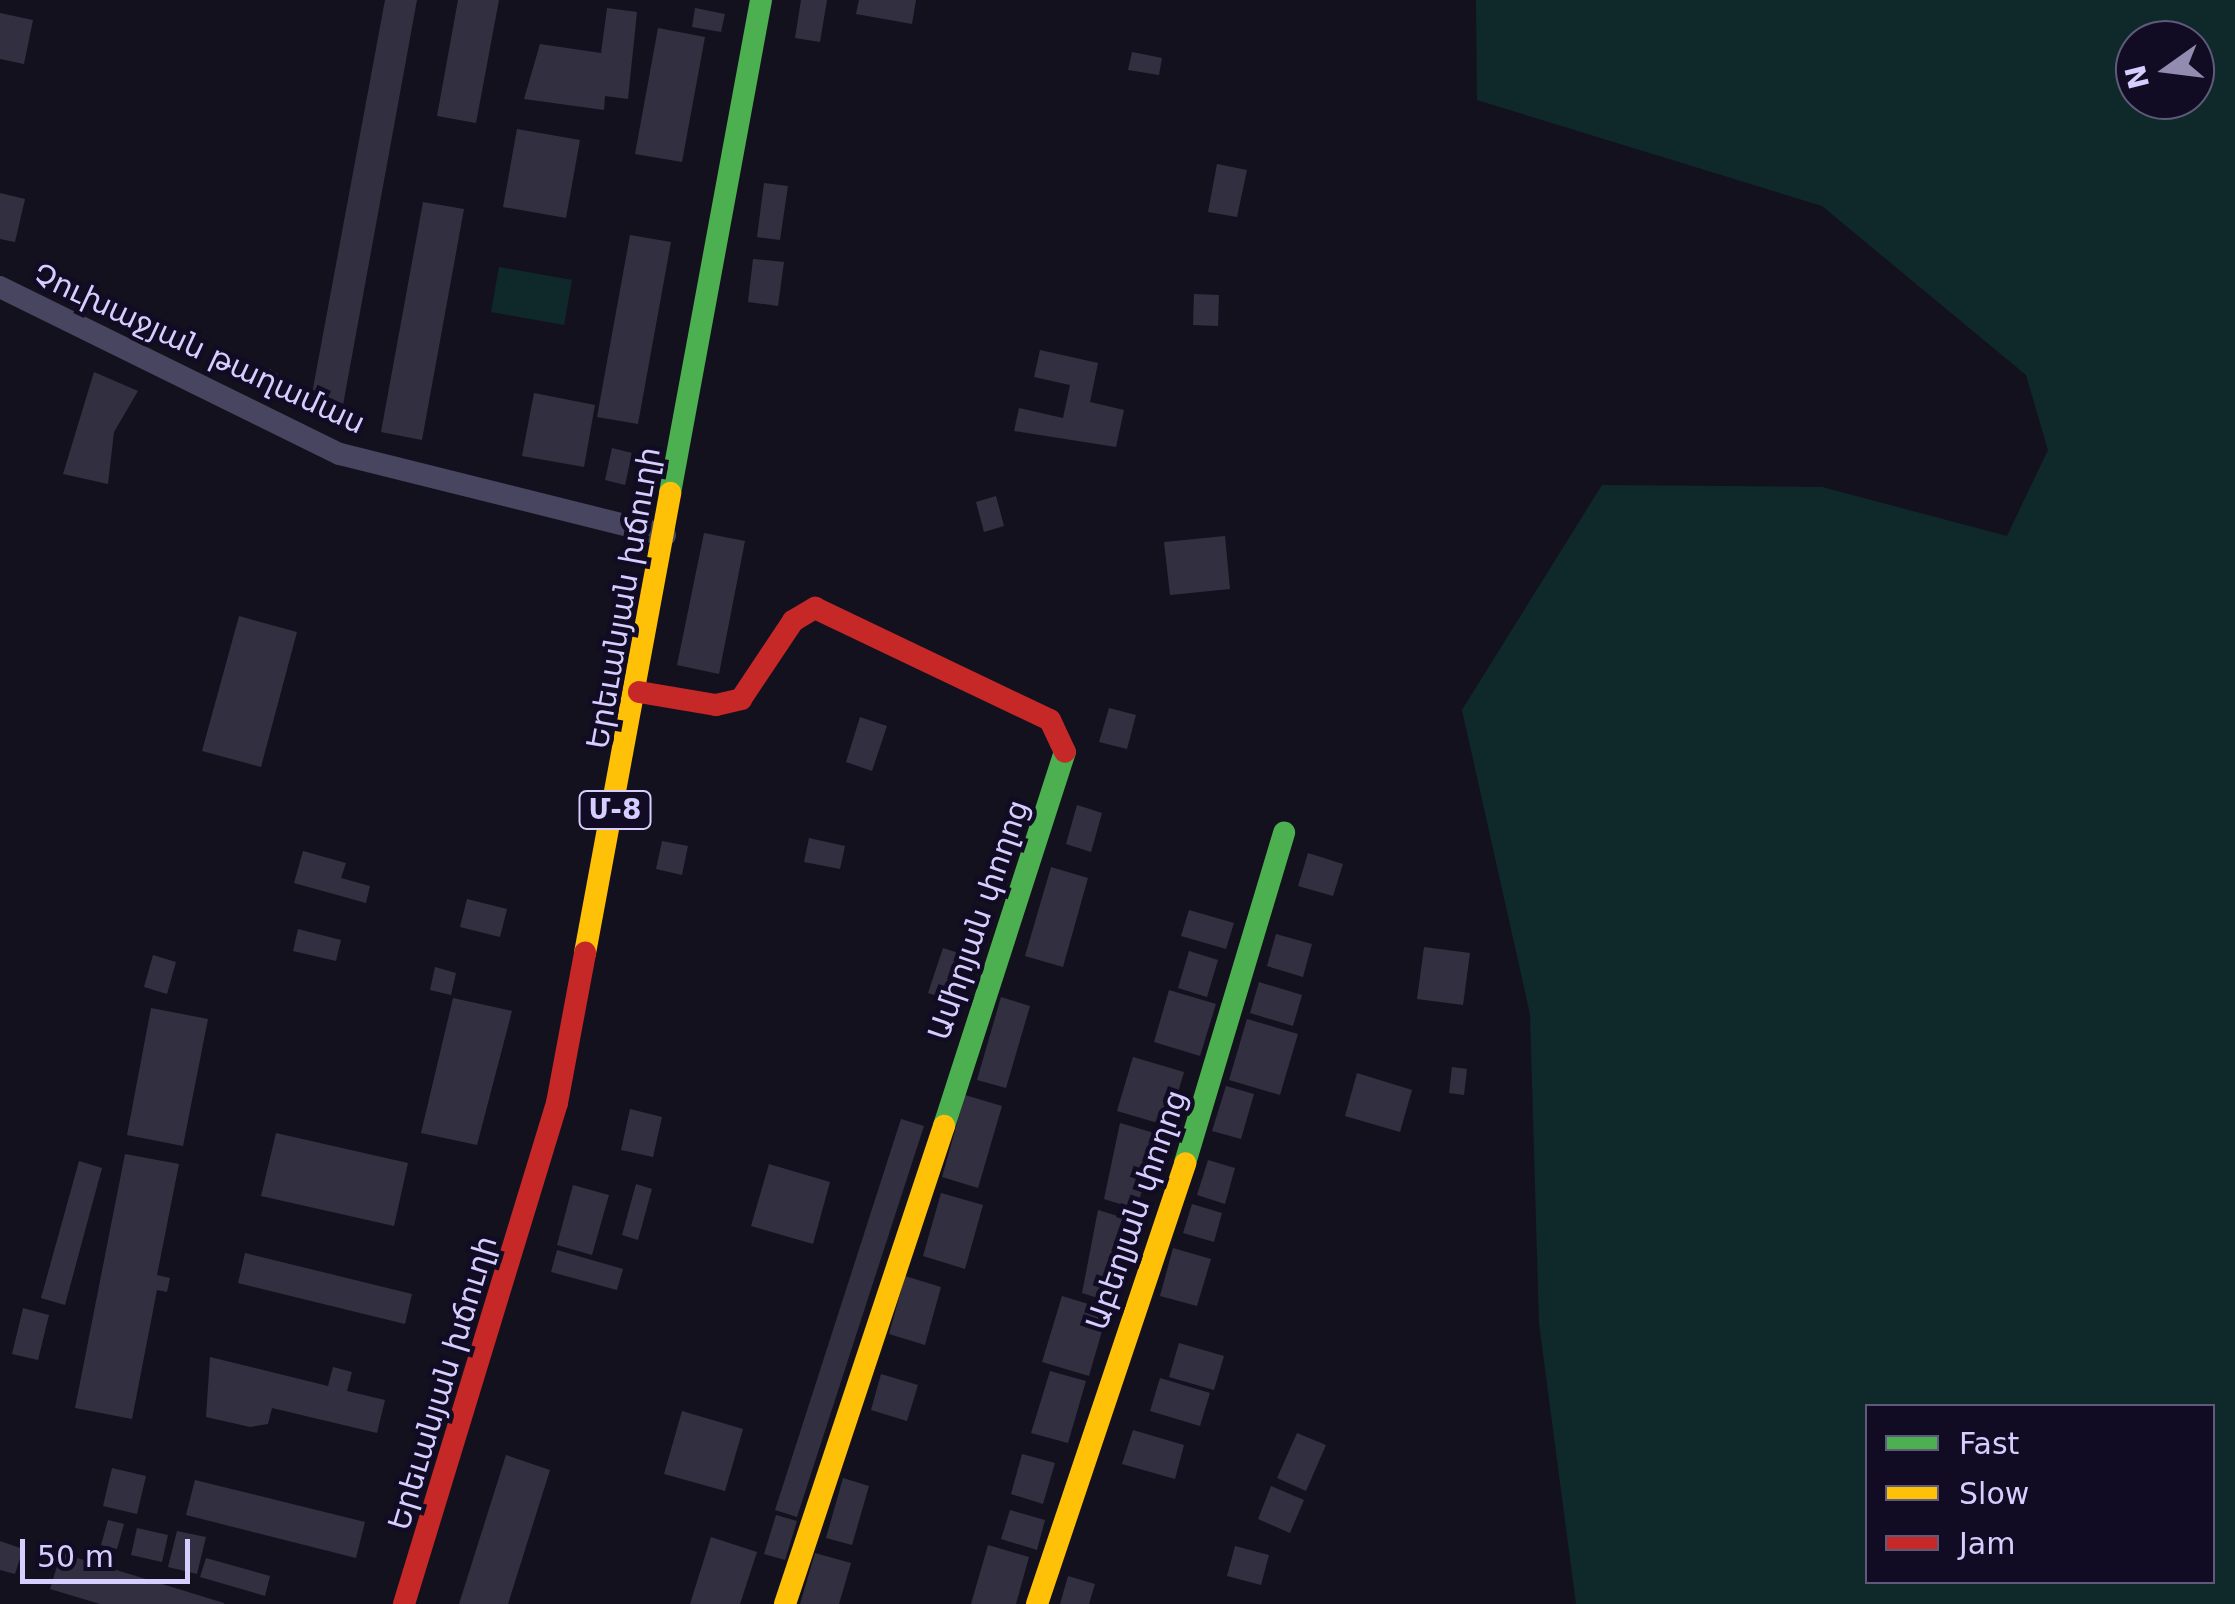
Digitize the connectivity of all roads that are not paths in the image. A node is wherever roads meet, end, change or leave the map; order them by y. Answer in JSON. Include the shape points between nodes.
{"nodes":[{"id":1,"x":762,"y":0,"type":"edge"},
{"id":2,"x":0,"y":287,"type":"edge"},
{"id":3,"x":665,"y":534,"type":"junction"},
{"id":4,"x":639,"y":692,"type":"junction"},
{"id":5,"x":1284,"y":833,"type":"dead end"},
{"id":6,"x":404,"y":1604,"type":"edge"},
{"id":7,"x":785,"y":1604,"type":"edge"},
{"id":8,"x":1037,"y":1604,"type":"edge"}],
"edges":[{"from":1,"to":3,"type":"main road","name":"Երեւանյան խճուղի","number":"Մ-8"},
{"from":2,"to":3,"type":"street","name":"Չուխաջյան թաղամաս","via":[[340,454]]},
{"from":3,"to":4,"type":"main road","name":"Երեւանյան խճուղի","number":"Մ-8"},
{"from":4,"to":6,"type":"main road","name":"Երեւանյան խճուղի","number":"Մ-8","via":[[557,1103]]},
{"from":4,"to":7,"type":"main road","name":"Ամիրյան փողոց","via":[[716,705],[741,699],[770,668],[793,621],[815,608],[1050,720],[1067,756]]},
{"from":5,"to":8,"type":"main road","name":"Աբեղյան փողոց","via":[[1247,978]]}]}
